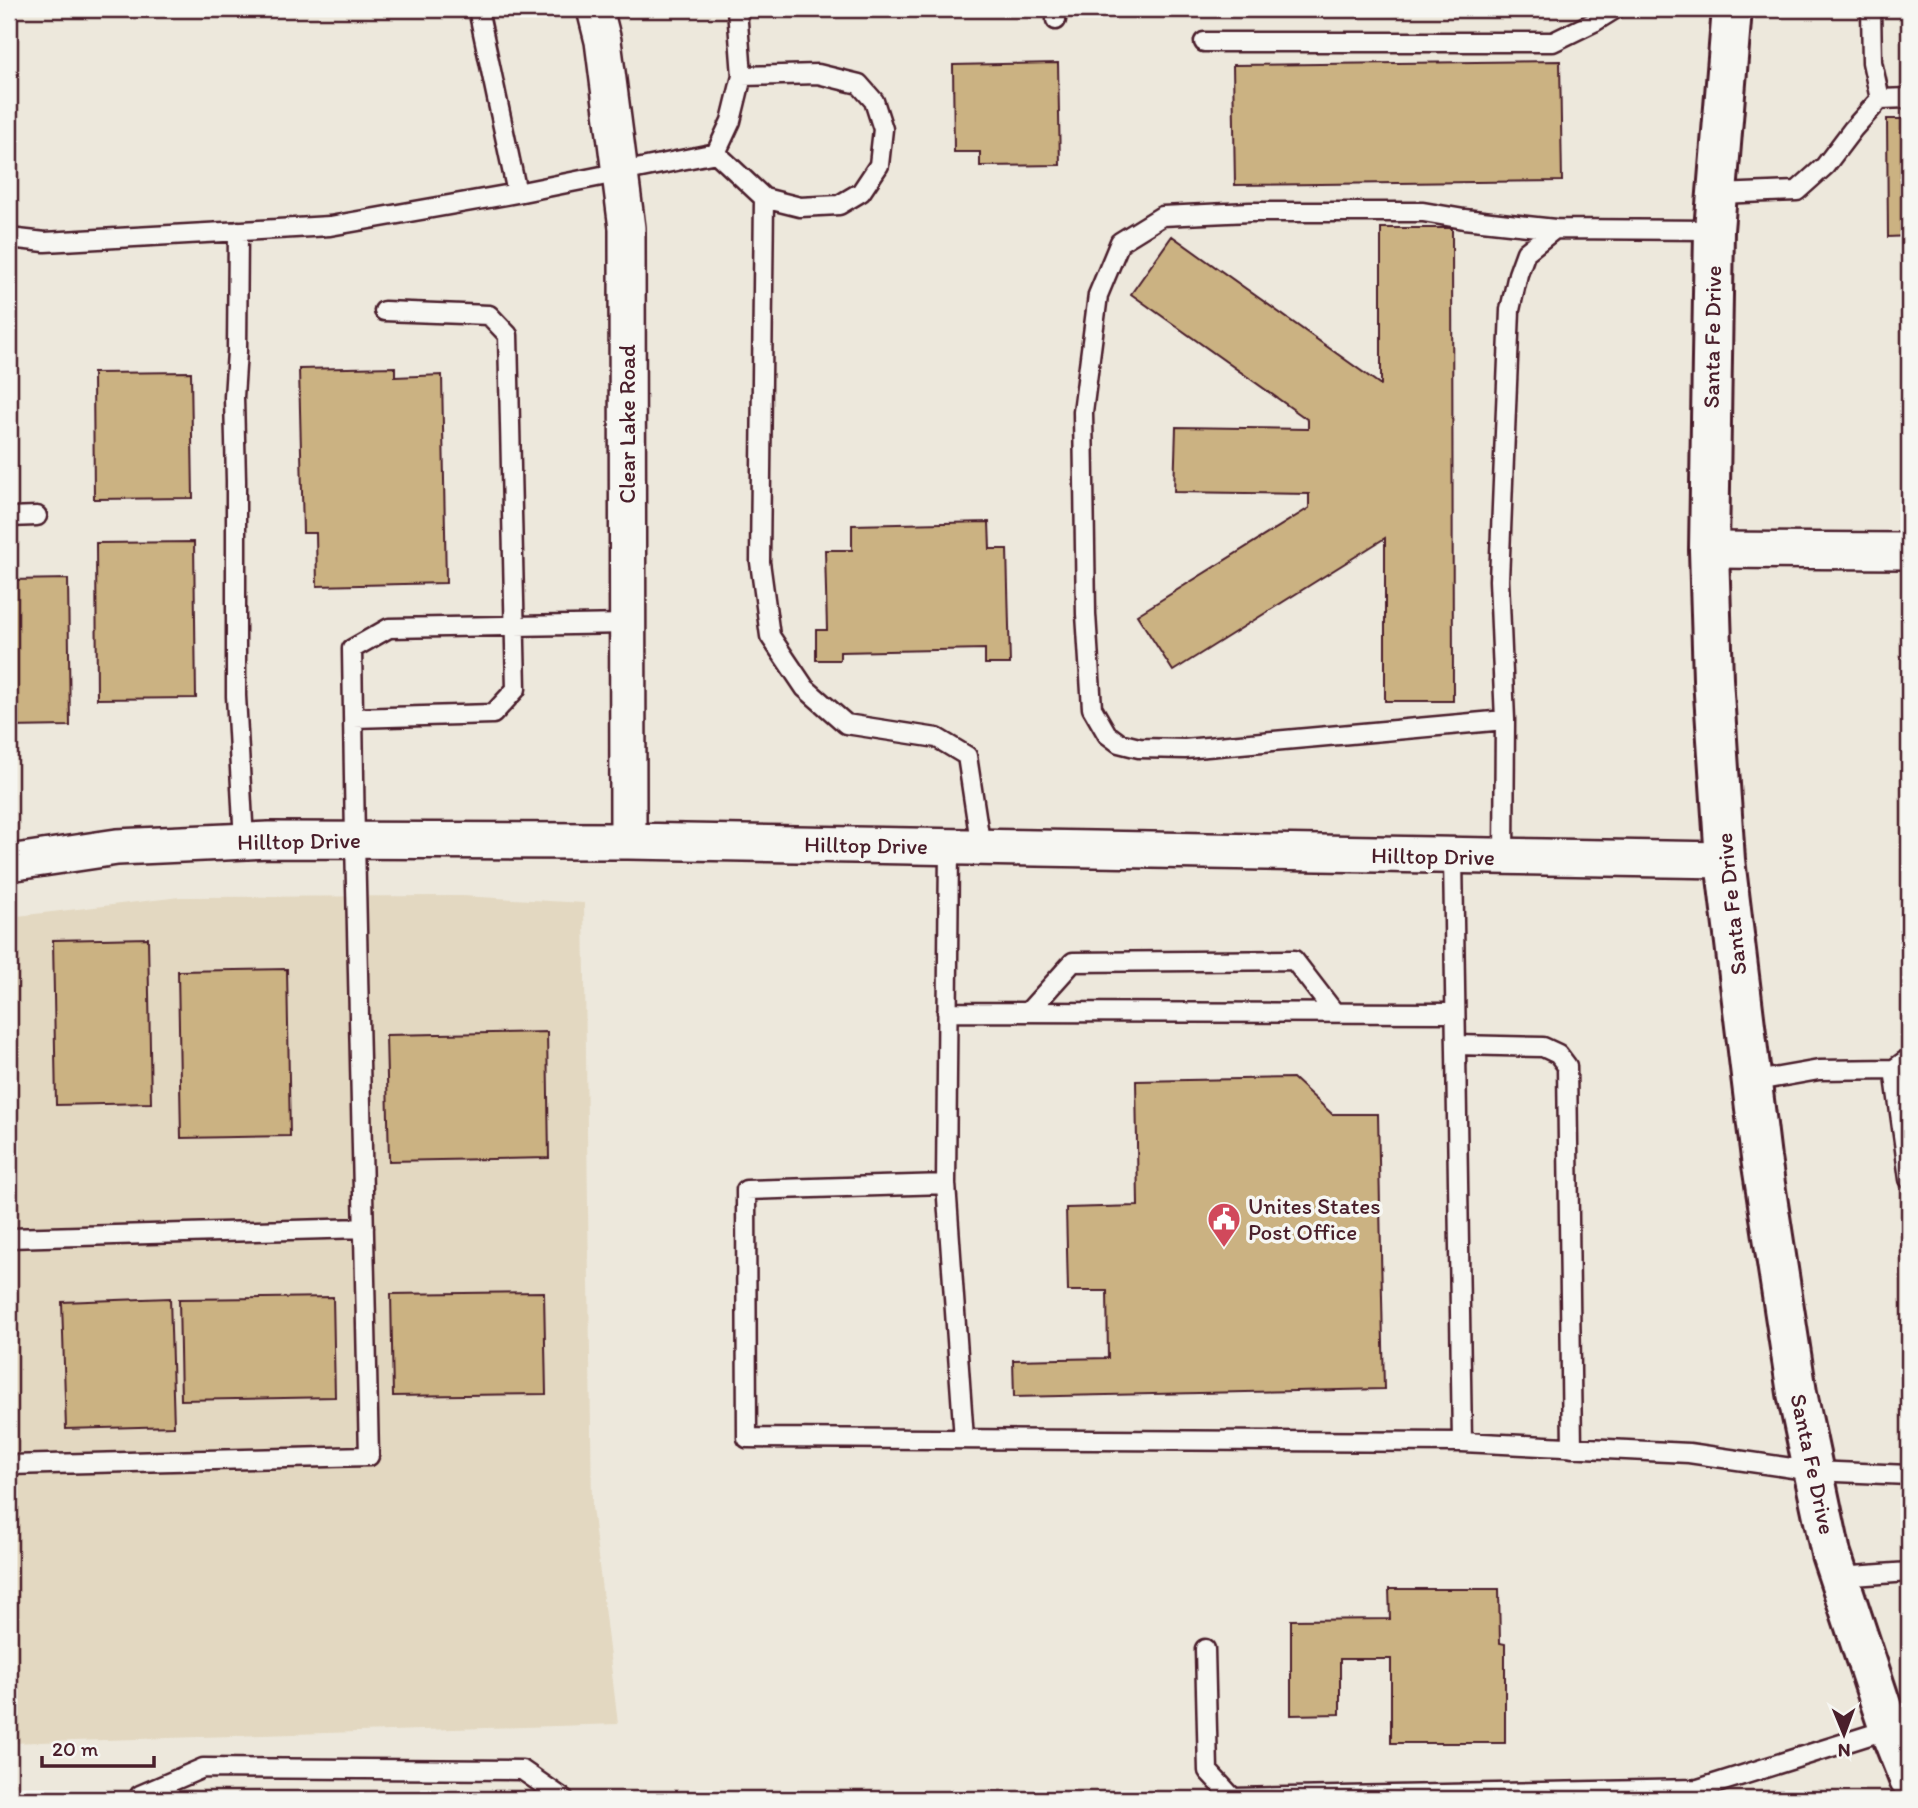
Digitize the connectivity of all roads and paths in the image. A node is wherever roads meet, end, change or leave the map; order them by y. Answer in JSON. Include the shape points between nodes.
{"nodes":[{"id":1,"x":478,"y":9,"type":"edge"},
{"id":2,"x":595,"y":9,"type":"edge"},
{"id":3,"x":737,"y":9,"type":"edge"},
{"id":4,"x":1615,"y":9,"type":"edge"},
{"id":5,"x":1732,"y":9,"type":"edge"},
{"id":6,"x":1871,"y":9,"type":"edge"},
{"id":7,"x":1204,"y":41,"type":"dead end"},
{"id":8,"x":742,"y":76,"type":"junction"},
{"id":9,"x":1909,"y":98,"type":"edge"},
{"id":10,"x":1880,"y":99,"type":"junction"},
{"id":11,"x":716,"y":153,"type":"junction"},
{"id":12,"x":619,"y":172,"type":"junction"},
{"id":13,"x":517,"y":193,"type":"junction"},
{"id":14,"x":764,"y":198,"type":"junction"},
{"id":15,"x":1716,"y":212,"type":"junction"},
{"id":16,"x":1555,"y":229,"type":"junction"},
{"id":17,"x":238,"y":231,"type":"junction"},
{"id":18,"x":9,"y":238,"type":"edge"},
{"id":19,"x":384,"y":311,"type":"dead end"},
{"id":20,"x":37,"y":516,"type":"dead end"},
{"id":21,"x":9,"y":517,"type":"edge"},
{"id":22,"x":1709,"y":550,"type":"junction"},
{"id":23,"x":1909,"y":551,"type":"edge"},
{"id":24,"x":628,"y":624,"type":"junction"},
{"id":25,"x":516,"y":626,"type":"junction"},
{"id":26,"x":354,"y":718,"type":"junction"},
{"id":27,"x":1505,"y":720,"type":"junction"},
{"id":28,"x":244,"y":841,"type":"junction"},
{"id":29,"x":355,"y":841,"type":"junction"},
{"id":30,"x":628,"y":841,"type":"junction"},
{"id":31,"x":965,"y":847,"type":"junction"},
{"id":32,"x":1453,"y":856,"type":"junction"},
{"id":33,"x":1504,"y":857,"type":"junction"},
{"id":34,"x":1725,"y":860,"type":"junction"},
{"id":35,"x":9,"y":863,"type":"edge"},
{"id":36,"x":947,"y":1012,"type":"junction"},
{"id":37,"x":1028,"y":1012,"type":"junction"},
{"id":38,"x":1334,"y":1013,"type":"junction"},
{"id":39,"x":1455,"y":1013,"type":"junction"},
{"id":40,"x":1456,"y":1045,"type":"junction"},
{"id":41,"x":1909,"y":1058,"type":"edge"},
{"id":42,"x":1894,"y":1069,"type":"junction"},
{"id":43,"x":1751,"y":1082,"type":"junction"},
{"id":44,"x":1909,"y":1179,"type":"edge"},
{"id":45,"x":946,"y":1184,"type":"junction"},
{"id":46,"x":364,"y":1228,"type":"junction"},
{"id":47,"x":9,"y":1238,"type":"edge"},
{"id":48,"x":964,"y":1439,"type":"junction"},
{"id":49,"x":1462,"y":1442,"type":"junction"},
{"id":50,"x":1572,"y":1448,"type":"junction"},
{"id":51,"x":9,"y":1465,"type":"edge"},
{"id":52,"x":1814,"y":1471,"type":"junction"},
{"id":53,"x":1909,"y":1475,"type":"edge"},
{"id":54,"x":1909,"y":1572,"type":"edge"},
{"id":55,"x":1839,"y":1577,"type":"junction"},
{"id":56,"x":1205,"y":1649,"type":"dead end"},
{"id":57,"x":1889,"y":1728,"type":"junction"},
{"id":58,"x":1909,"y":1779,"type":"edge"},
{"id":59,"x":138,"y":1799,"type":"edge"},
{"id":60,"x":564,"y":1799,"type":"edge"}],
"edges":[{"from":1,"to":13,"type":"lane"},
{"from":2,"to":12,"type":"street","name":"Clear Lake Road"},
{"from":3,"to":8,"type":"lane"},
{"from":4,"to":7,"type":"lane","via":[[1553,42]]},
{"from":5,"to":15,"type":"main road","name":"Santa Fe Drive"},
{"from":6,"to":10,"type":"lane","via":[[1872,62]]},
{"from":8,"to":11,"type":"lane","via":[[732,121]]},
{"from":8,"to":14,"type":"lane","via":[[818,74],[859,84],[874,101],[883,129],[879,165],[862,192],[839,205],[800,207]]},
{"from":9,"to":10,"type":"lane"},
{"from":10,"to":15,"type":"lane","via":[[1825,166],[1797,191]]},
{"from":11,"to":12,"type":"lane"},
{"from":11,"to":14,"type":"lane"},
{"from":12,"to":13,"type":"lane"},
{"from":12,"to":24,"type":"street","name":"Clear Lake Road","via":[[627,228]]},
{"from":13,"to":17,"type":"lane","via":[[330,226]]},
{"from":14,"to":31,"type":"lane","via":[[760,562],[770,636],[806,688],[846,724],[937,738],[967,756]]},
{"from":15,"to":16,"type":"lane"},
{"from":15,"to":22,"type":"main road","name":"Santa Fe Drive"},
{"from":16,"to":27,"type":"lane","via":[[1526,252],[1510,310],[1499,580]]},
{"from":16,"to":27,"type":"lane","via":[[1423,212],[1163,216],[1120,242],[1098,295],[1083,412],[1092,708],[1107,734],[1119,743],[1185,749]]},
{"from":17,"to":18,"type":"lane","via":[[45,242]]},
{"from":17,"to":28,"type":"lane","via":[[236,696]]},
{"from":19,"to":25,"type":"lane","via":[[489,315],[508,335]]},
{"from":20,"to":21,"type":"lane"},
{"from":22,"to":23,"type":"street"},
{"from":22,"to":34,"type":"main road","name":"Santa Fe Drive"},
{"from":24,"to":25,"type":"lane"},
{"from":24,"to":30,"type":"street","name":"Clear Lake Road"},
{"from":25,"to":26,"type":"lane","via":[[516,689],[493,714]]},
{"from":25,"to":26,"type":"lane","via":[[389,628],[352,649]]},
{"from":26,"to":29,"type":"lane"},
{"from":27,"to":33,"type":"lane"},
{"from":28,"to":29,"type":"street","name":"Hilltop Drive"},
{"from":28,"to":35,"type":"street","name":"Hilltop Drive","via":[[117,847]]},
{"from":29,"to":30,"type":"street","name":"Hilltop Drive"},
{"from":29,"to":46,"type":"lane"},
{"from":30,"to":31,"type":"street","name":"Hilltop Drive"},
{"from":31,"to":32,"type":"street","name":"Hilltop Drive"},
{"from":31,"to":36,"type":"lane"},
{"from":32,"to":33,"type":"street","name":"Hilltop Drive"},
{"from":32,"to":39,"type":"lane"},
{"from":33,"to":34,"type":"street","name":"Hilltop Drive"},
{"from":34,"to":43,"type":"main road","name":"Santa Fe Drive"},
{"from":36,"to":37,"type":"lane"},
{"from":36,"to":45,"type":"lane"},
{"from":37,"to":38,"type":"lane"},
{"from":37,"to":38,"type":"lane","via":[[1073,962],[1294,960]]},
{"from":38,"to":39,"type":"lane"},
{"from":39,"to":40,"type":"lane"},
{"from":40,"to":49,"type":"lane"},
{"from":40,"to":50,"type":"lane","via":[[1543,1047],[1558,1054],[1567,1066]]},
{"from":41,"to":42,"type":"lane"},
{"from":42,"to":43,"type":"lane","via":[[1819,1070]]},
{"from":42,"to":44,"type":"lane"},
{"from":43,"to":52,"type":"main road","name":"Santa Fe Drive","via":[[1797,1393]]},
{"from":45,"to":48,"type":"lane"},
{"from":45,"to":48,"type":"lane","via":[[746,1190],[747,1438]]},
{"from":46,"to":47,"type":"lane"},
{"from":46,"to":51,"type":"lane","via":[[369,1456]]},
{"from":48,"to":49,"type":"lane"},
{"from":49,"to":50,"type":"lane"},
{"from":50,"to":52,"type":"lane","via":[[1689,1453]]},
{"from":52,"to":53,"type":"lane"},
{"from":52,"to":55,"type":"main road","name":"Santa Fe Drive"},
{"from":54,"to":55,"type":"lane"},
{"from":55,"to":57,"type":"main road","name":"Santa Fe Drive"},
{"from":56,"to":57,"type":"lane","via":[[1208,1772],[1233,1798],[1698,1789]]},
{"from":57,"to":58,"type":"main road","name":"Santa Fe Drive"},
{"from":59,"to":60,"type":"lane","via":[[203,1768],[522,1770]]}]}
